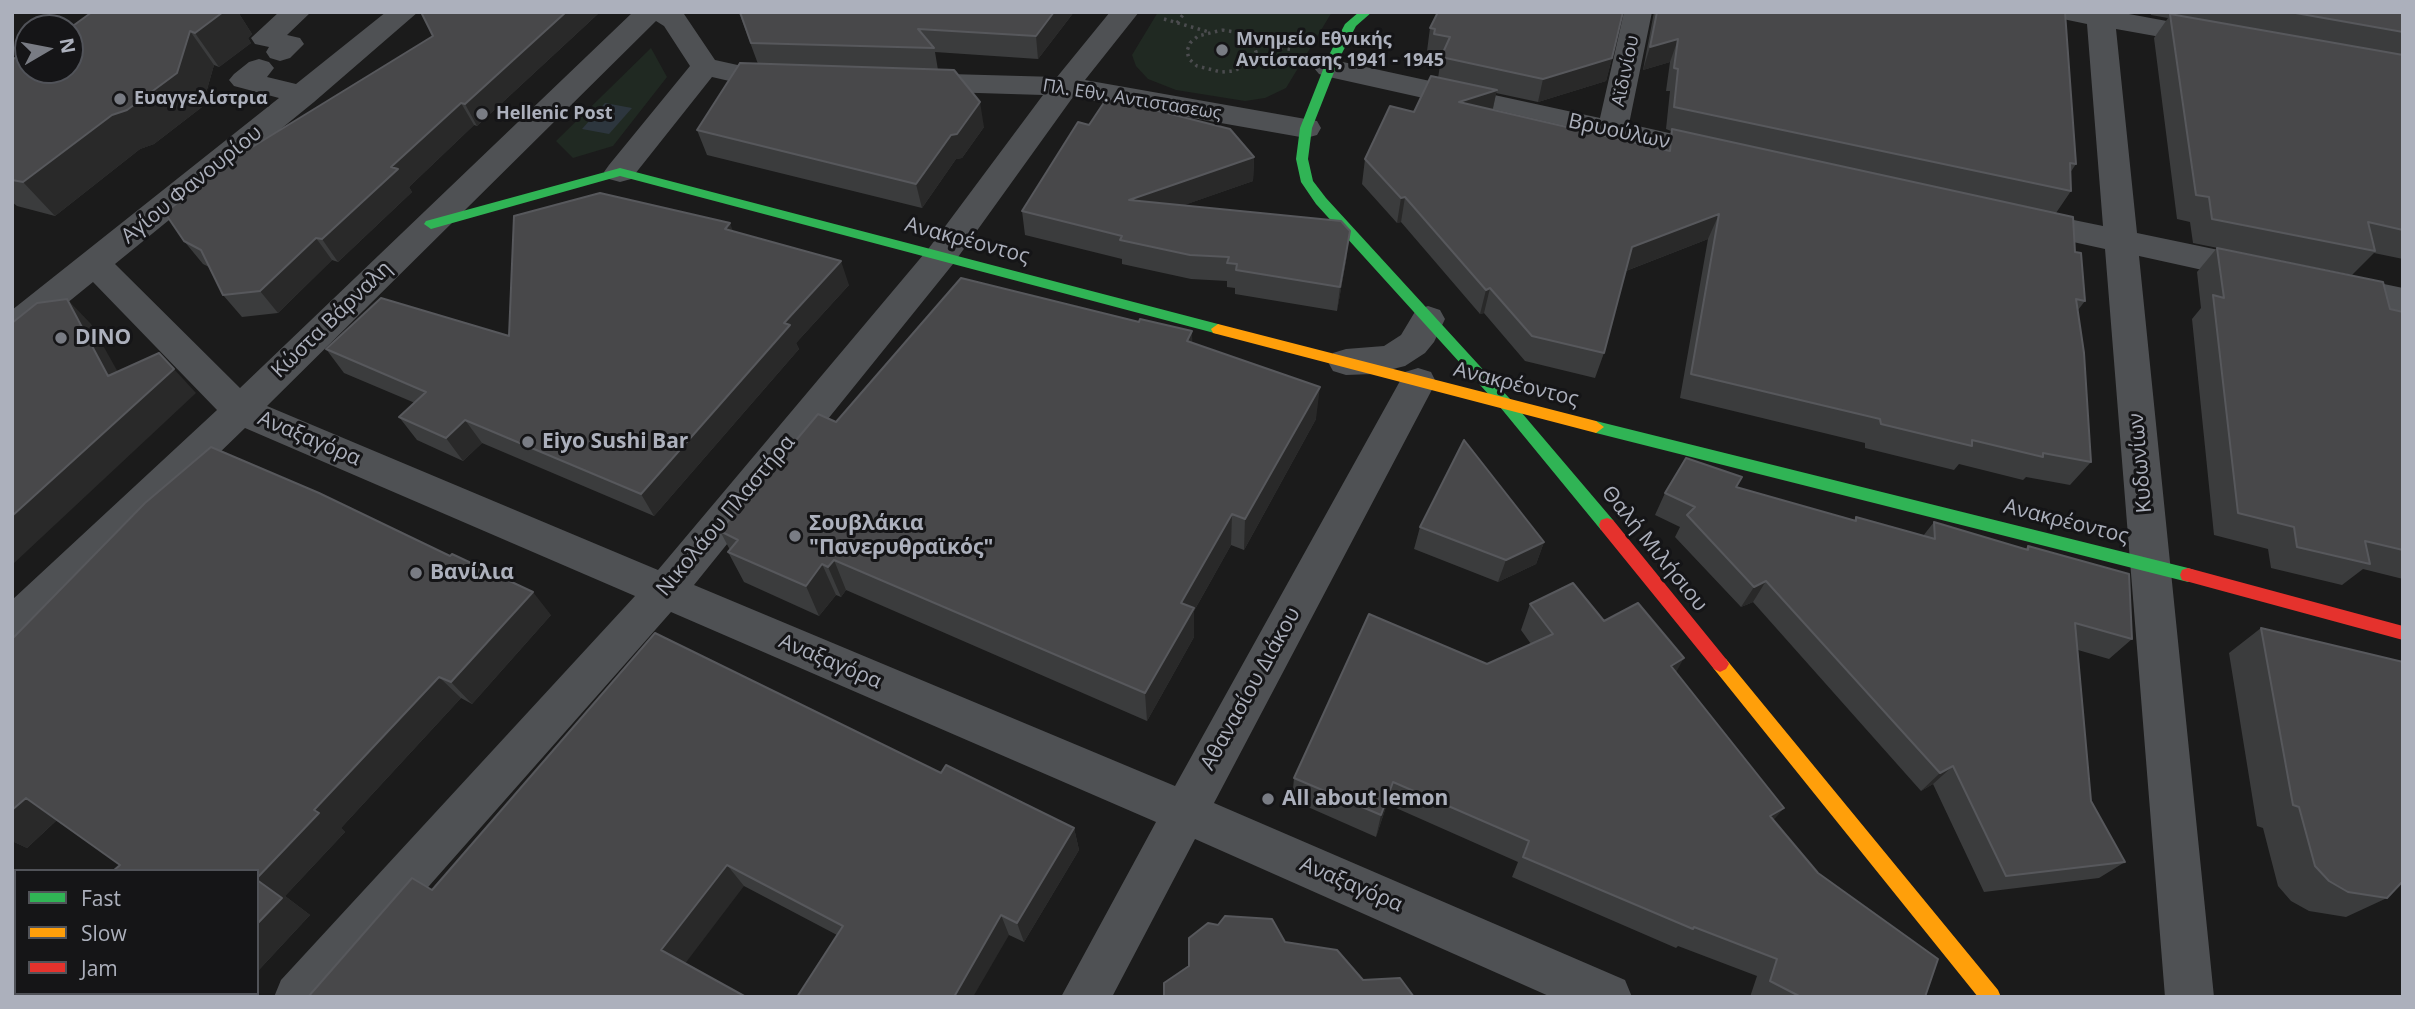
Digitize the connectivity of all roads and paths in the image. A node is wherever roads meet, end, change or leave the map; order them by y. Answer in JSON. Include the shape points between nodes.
{"nodes":[{"id":1,"x":297,"y":12,"type":"edge"},
{"id":2,"x":404,"y":12,"type":"edge"},
{"id":3,"x":649,"y":12,"type":"edge"},
{"id":4,"x":660,"y":12,"type":"edge"},
{"id":5,"x":1185,"y":12,"type":"edge"},
{"id":6,"x":1366,"y":12,"type":"edge"},
{"id":7,"x":1638,"y":12,"type":"edge"},
{"id":8,"x":1139,"y":14,"type":"edge"},
{"id":9,"x":2089,"y":14,"type":"edge"},
{"id":10,"x":1177,"y":23,"type":"junction"},
{"id":11,"x":1209,"y":32,"type":"junction"},
{"id":12,"x":2238,"y":42,"type":"edge"},
{"id":13,"x":705,"y":67,"type":"junction"},
{"id":14,"x":1329,"y":68,"type":"junction"},
{"id":15,"x":819,"y":79,"type":"edge"},
{"id":16,"x":888,"y":81,"type":"edge"},
{"id":17,"x":1065,"y":86,"type":"junction"},
{"id":18,"x":303,"y":95,"type":"junction"},
{"id":19,"x":1306,"y":128,"type":"junction"},
{"id":20,"x":1613,"y":130,"type":"junction"},
{"id":21,"x":1747,"y":160,"type":"edge"},
{"id":22,"x":620,"y":172,"type":"junction"},
{"id":23,"x":2001,"y":216,"type":"edge"},
{"id":24,"x":431,"y":224,"type":"junction"},
{"id":25,"x":2122,"y":242,"type":"junction"},
{"id":26,"x":941,"y":256,"type":"junction"},
{"id":27,"x":95,"y":264,"type":"junction"},
{"id":28,"x":2403,"y":300,"type":"edge"},
{"id":29,"x":1428,"y":319,"type":"junction"},
{"id":30,"x":12,"y":329,"type":"edge"},
{"id":31,"x":1346,"y":362,"type":"junction"},
{"id":32,"x":1418,"y":382,"type":"junction"},
{"id":33,"x":1506,"y":403,"type":"junction"},
{"id":34,"x":240,"y":410,"type":"junction"},
{"id":35,"x":2150,"y":565,"type":"junction"},
{"id":36,"x":665,"y":591,"type":"junction"},
{"id":37,"x":12,"y":626,"type":"edge"},
{"id":38,"x":2403,"y":633,"type":"edge"},
{"id":39,"x":1184,"y":812,"type":"junction"},
{"id":40,"x":298,"y":997,"type":"edge"},
{"id":41,"x":1085,"y":997,"type":"edge"},
{"id":42,"x":1608,"y":997,"type":"edge"},
{"id":43,"x":1991,"y":997,"type":"edge"},
{"id":44,"x":2190,"y":997,"type":"edge"}],
"edges":[{"from":1,"to":18,"type":"street","via":[[265,37],[290,44],[244,80]]},
{"from":2,"to":18,"type":"street","name":"Αγίου Φανουρίου"},
{"from":3,"to":24,"type":"street","name":"Κώστα Βάρναλη"},
{"from":4,"to":13,"type":"street","via":[[674,20]]},
{"from":5,"to":10,"type":"path"},
{"from":6,"to":14,"type":"street","name":"Θαλή Μιλήσιου","via":[[1351,24]]},
{"from":7,"to":20,"type":"street","name":"Αϊδινίου"},
{"from":8,"to":10,"type":"path"},
{"from":8,"to":17,"type":"street","name":"Νικολάου Πλαστήρα"},
{"from":9,"to":12,"type":"street"},
{"from":9,"to":25,"type":"street","name":"Κυδωνίων"},
{"from":10,"to":11,"type":"path"},
{"from":11,"to":11,"type":"path","via":[[1198,36],[1187,51],[1197,66],[1234,71],[1254,60],[1256,52],[1247,37],[1222,30]]},
{"from":13,"to":15,"type":"street","via":[[751,77]]},
{"from":13,"to":22,"type":"street"},
{"from":14,"to":19,"type":"street","name":"Θαλή Μιλήσιου"},
{"from":14,"to":20,"type":"street","name":"Βρυούλων"},
{"from":16,"to":17,"type":"street","name":"Πλ. Εθν. Αντιστασεως"},
{"from":17,"to":19,"type":"street","name":"Πλ. Εθν. Αντιστασεως"},
{"from":17,"to":26,"type":"street","name":"Νικολάου Πλαστήρα"},
{"from":18,"to":27,"type":"street","name":"Αγίου Φανουρίου"},
{"from":19,"to":29,"type":"street","name":"Θαλή Μιλήσιου","via":[[1302,159],[1307,181]]},
{"from":20,"to":21,"type":"street","name":"Βρυούλων"},
{"from":22,"to":24,"type":"street"},
{"from":22,"to":26,"type":"street","name":"Ανακρέοντος"},
{"from":23,"to":25,"type":"street"},
{"from":24,"to":34,"type":"street","name":"Κώστα Βάρναλη"},
{"from":25,"to":28,"type":"street"},
{"from":25,"to":35,"type":"street","name":"Κυδωνίων"},
{"from":26,"to":31,"type":"street","name":"Ανακρέοντος"},
{"from":26,"to":36,"type":"street","name":"Νικολάου Πλαστήρα"},
{"from":27,"to":30,"type":"street","name":"Αγίου Φανουρίου"},
{"from":27,"to":34,"type":"street","name":"Αναξαγόρα"},
{"from":29,"to":31,"type":"street","via":[[1413,344],[1393,357]]},
{"from":29,"to":33,"type":"street","name":"Θαλή Μιλήσιου"},
{"from":31,"to":32,"type":"street","name":"Ανακρέοντος"},
{"from":32,"to":33,"type":"street","name":"Ανακρέοντος"},
{"from":32,"to":39,"type":"street","name":"Αθανασίου Διάκου"},
{"from":33,"to":35,"type":"street","name":"Ανακρέοντος"},
{"from":33,"to":43,"type":"street","name":"Θαλή Μιλήσιου"},
{"from":34,"to":36,"type":"street","name":"Αναξαγόρα"},
{"from":34,"to":37,"type":"street","name":"Κώστα Βάρναλη"},
{"from":35,"to":38,"type":"street","name":"Ανακρέοντος"},
{"from":35,"to":44,"type":"street","name":"Κυδωνίων"},
{"from":36,"to":39,"type":"street","name":"Αναξαγόρα"},
{"from":36,"to":40,"type":"street","name":"Νικολάου Πλαστήρα"},
{"from":39,"to":41,"type":"street","name":"Αθανασίου Διάκου"},
{"from":39,"to":42,"type":"street","name":"Αναξαγόρα"}]}
